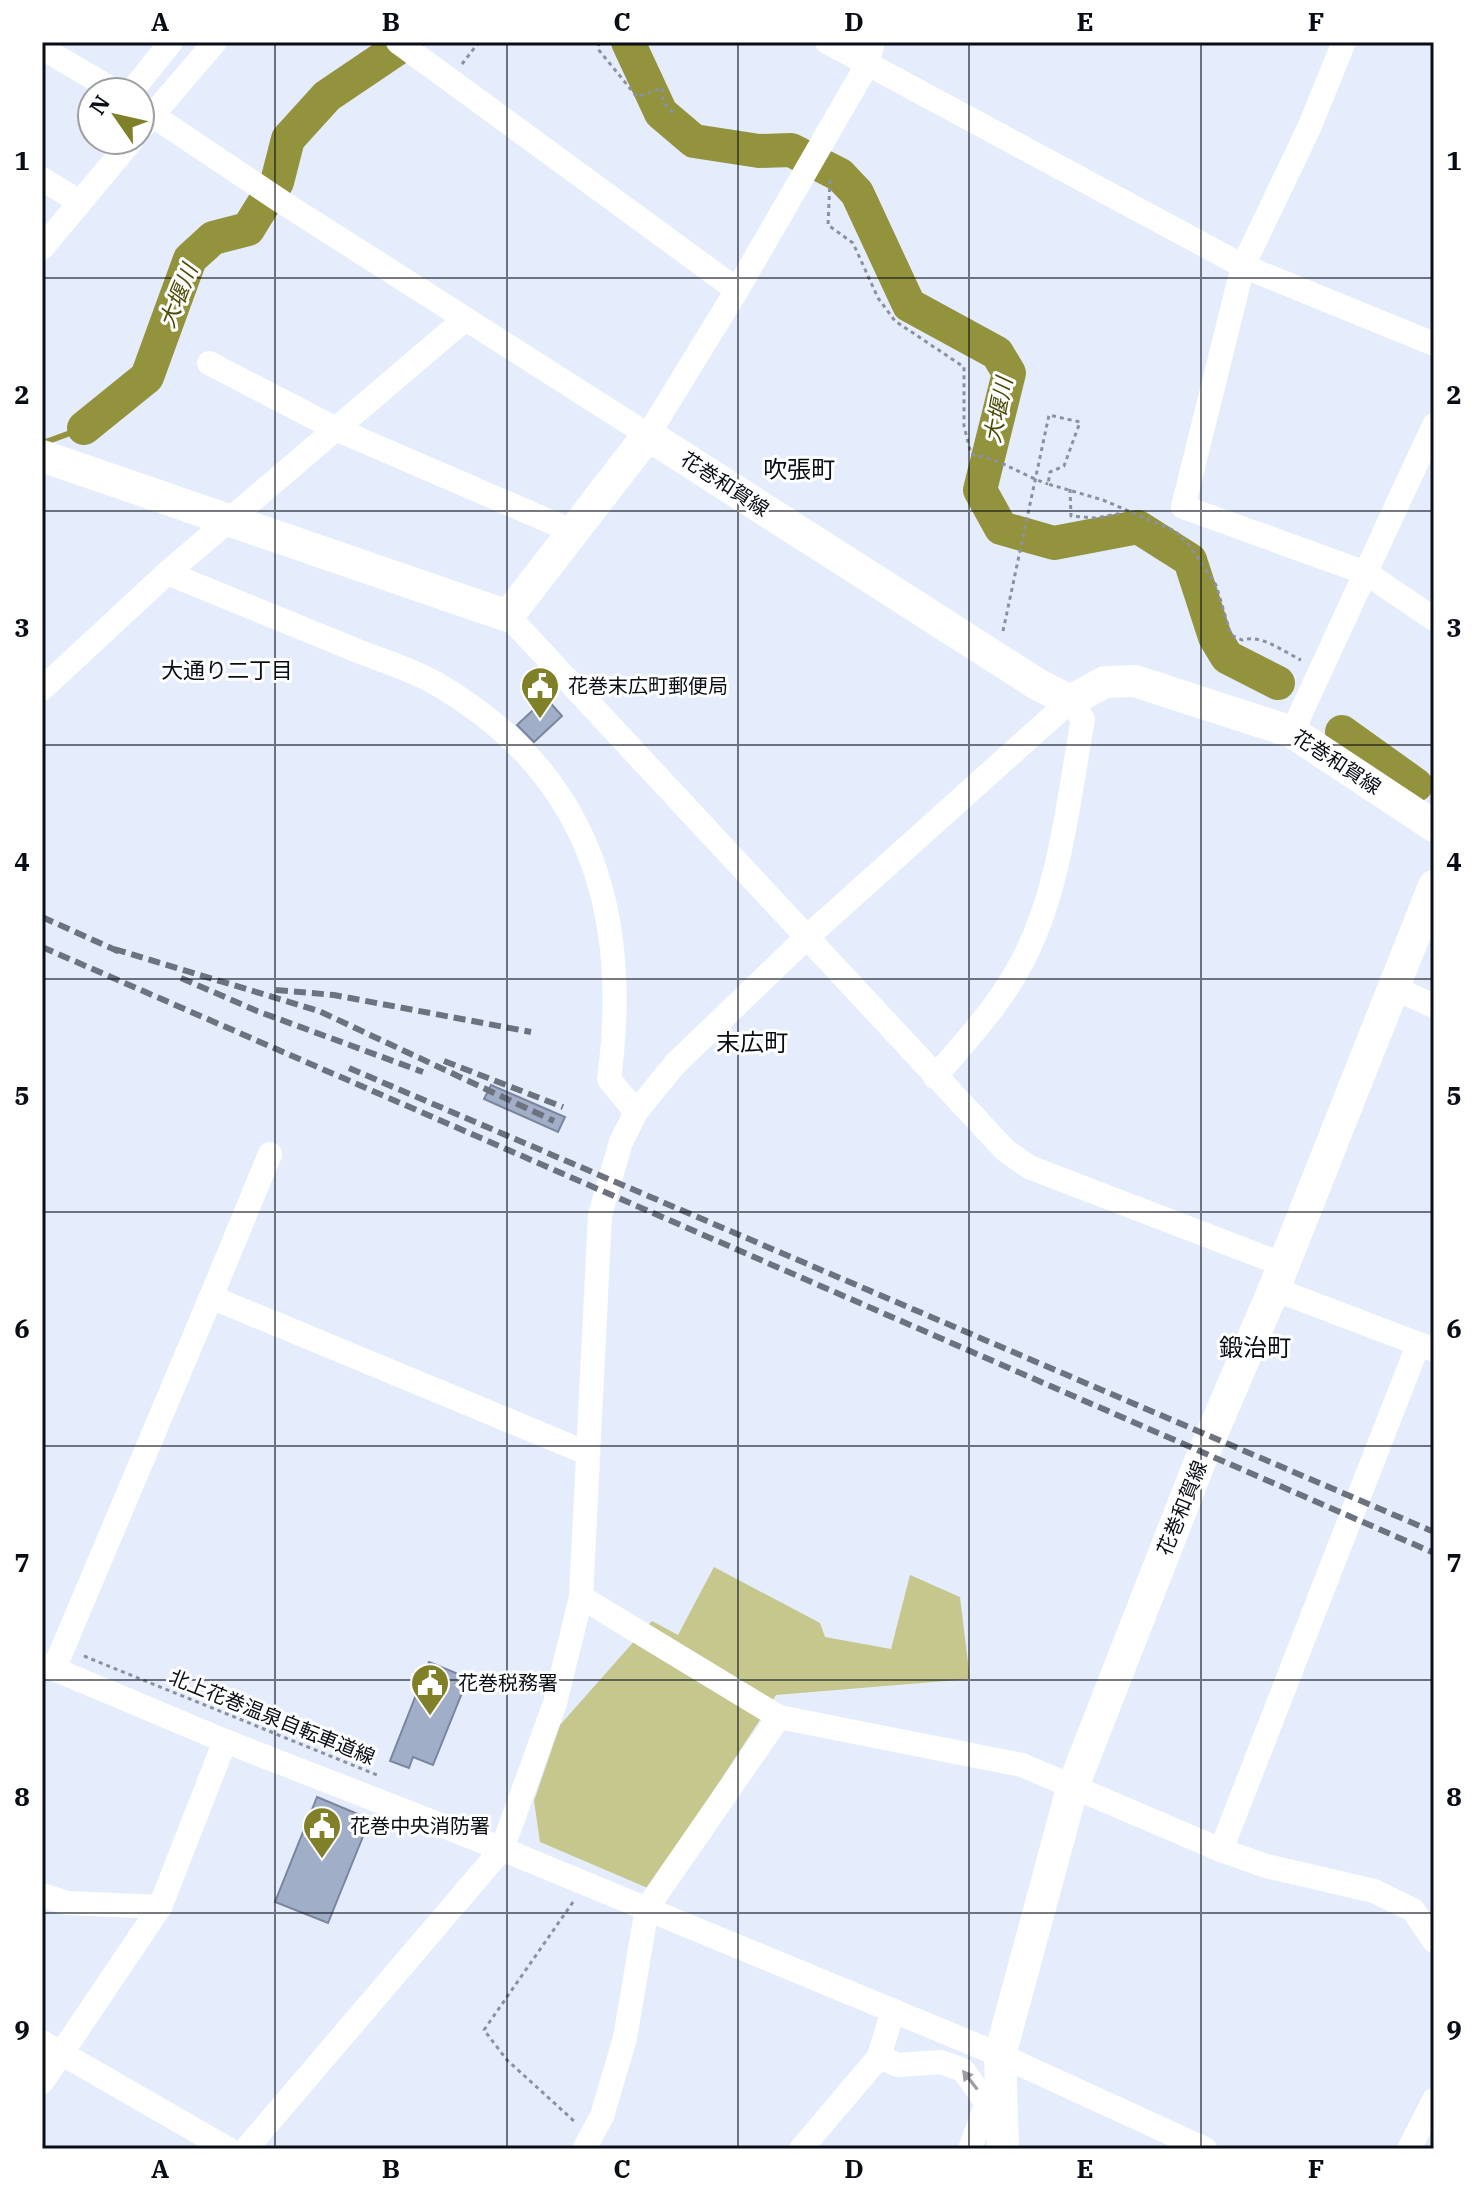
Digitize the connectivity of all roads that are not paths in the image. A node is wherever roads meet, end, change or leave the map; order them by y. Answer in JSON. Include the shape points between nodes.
{"nodes":[{"id":1,"x":171,"y":42,"type":"edge"},
{"id":2,"x":215,"y":42,"type":"edge"},
{"id":3,"x":398,"y":42,"type":"edge"},
{"id":4,"x":827,"y":42,"type":"edge"},
{"id":5,"x":1344,"y":42,"type":"edge"},
{"id":6,"x":42,"y":48,"type":"edge"},
{"id":7,"x":870,"y":53,"type":"edge"},
{"id":8,"x":90,"y":76,"type":"edge"},
{"id":9,"x":144,"y":76,"type":"edge"},
{"id":10,"x":156,"y":108,"type":"edge"},
{"id":11,"x":156,"y":133,"type":"edge"},
{"id":12,"x":116,"y":156,"type":"edge"},
{"id":13,"x":42,"y":179,"type":"edge"},
{"id":14,"x":80,"y":202,"type":"junction"},
{"id":15,"x":42,"y":248,"type":"edge"},
{"id":16,"x":1243,"y":266,"type":"junction"},
{"id":17,"x":737,"y":290,"type":"junction"},
{"id":18,"x":465,"y":319,"type":"junction"},
{"id":19,"x":1434,"y":344,"type":"edge"},
{"id":20,"x":209,"y":363,"type":"dead end"},
{"id":21,"x":1434,"y":425,"type":"edge"},
{"id":22,"x":338,"y":430,"type":"junction"},
{"id":23,"x":648,"y":435,"type":"junction"},
{"id":24,"x":42,"y":456,"type":"edge"},
{"id":25,"x":230,"y":520,"type":"junction"},
{"id":26,"x":572,"y":531,"type":"junction"},
{"id":27,"x":167,"y":573,"type":"junction"},
{"id":28,"x":1366,"y":573,"type":"junction"},
{"id":29,"x":508,"y":616,"type":"junction"},
{"id":30,"x":1434,"y":619,"type":"edge"},
{"id":31,"x":42,"y":689,"type":"edge"},
{"id":32,"x":1070,"y":701,"type":"junction"},
{"id":33,"x":1292,"y":732,"type":"junction"},
{"id":34,"x":1434,"y":826,"type":"edge"},
{"id":35,"x":1434,"y":886,"type":"edge"},
{"id":36,"x":805,"y":939,"type":"junction"},
{"id":37,"x":1394,"y":988,"type":"junction"},
{"id":38,"x":1434,"y":1006,"type":"edge"},
{"id":39,"x":935,"y":1077,"type":"junction"},
{"id":40,"x":636,"y":1112,"type":"junction"},
{"id":41,"x":270,"y":1154,"type":"dead end"},
{"id":42,"x":1279,"y":1277,"type":"junction"},
{"id":43,"x":211,"y":1297,"type":"junction"},
{"id":44,"x":1426,"y":1347,"type":"edge"},
{"id":45,"x":587,"y":1453,"type":"junction"},
{"id":46,"x":581,"y":1597,"type":"junction"},
{"id":47,"x":53,"y":1660,"type":"edge"},
{"id":48,"x":779,"y":1717,"type":"junction"},
{"id":49,"x":225,"y":1741,"type":"junction"},
{"id":50,"x":1072,"y":1789,"type":"junction"},
{"id":51,"x":502,"y":1849,"type":"junction"},
{"id":52,"x":1221,"y":1850,"type":"junction"},
{"id":53,"x":42,"y":1895,"type":"edge"},
{"id":54,"x":160,"y":1907,"type":"junction"},
{"id":55,"x":647,"y":1908,"type":"junction"},
{"id":56,"x":1434,"y":1941,"type":"edge"},
{"id":57,"x":893,"y":2010,"type":"junction"},
{"id":58,"x":51,"y":2048,"type":"edge"},
{"id":59,"x":1000,"y":2055,"type":"junction"},
{"id":60,"x":879,"y":2057,"type":"junction"},
{"id":61,"x":42,"y":2082,"type":"edge"},
{"id":62,"x":1434,"y":2100,"type":"edge"},
{"id":63,"x":589,"y":2134,"type":"edge"},
{"id":64,"x":228,"y":2149,"type":"edge"},
{"id":65,"x":246,"y":2149,"type":"edge"},
{"id":66,"x":801,"y":2149,"type":"edge"},
{"id":67,"x":970,"y":2149,"type":"edge"},
{"id":68,"x":1003,"y":2149,"type":"edge"},
{"id":69,"x":1205,"y":2149,"type":"edge"},
{"id":70,"x":1409,"y":2149,"type":"edge"}],
"edges":[{"from":1,"to":9,"type":"street"},
{"from":2,"to":10,"type":"street"},
{"from":3,"to":17,"type":"street"},
{"from":4,"to":7,"type":"street"},
{"from":5,"to":16,"type":"street"},
{"from":6,"to":8,"type":"street"},
{"from":7,"to":16,"type":"street"},
{"from":7,"to":17,"type":"street"},
{"from":11,"to":18,"type":"street","via":[[253,182]]},
{"from":12,"to":14,"type":"street"},
{"from":13,"to":14,"type":"street"},
{"from":14,"to":15,"type":"street"},
{"from":16,"to":19,"type":"street"},
{"from":16,"to":28,"type":"street","via":[[1183,507]]},
{"from":17,"to":23,"type":"street"},
{"from":18,"to":22,"type":"street"},
{"from":18,"to":23,"type":"street"},
{"from":20,"to":22,"type":"street"},
{"from":21,"to":28,"type":"street"},
{"from":22,"to":25,"type":"street"},
{"from":22,"to":26,"type":"street"},
{"from":23,"to":26,"type":"main road"},
{"from":23,"to":32,"type":"main road","name":"花巻和賀線"},
{"from":24,"to":25,"type":"main road"},
{"from":25,"to":27,"type":"street"},
{"from":25,"to":29,"type":"main road"},
{"from":26,"to":29,"type":"main road"},
{"from":27,"to":31,"type":"street"},
{"from":27,"to":40,"type":"street","via":[[441,685],[532,759],[568,809],[594,861],[610,918],[614,965],[616,1027],[609,1079]]},
{"from":28,"to":30,"type":"street"},
{"from":28,"to":33,"type":"street"},
{"from":29,"to":36,"type":"street"},
{"from":32,"to":33,"type":"main road","name":"花巻和賀線","via":[[1105,682],[1135,681]]},
{"from":32,"to":36,"type":"street"},
{"from":32,"to":39,"type":"street","via":[[1083,719],[1043,911],[1001,998]]},
{"from":33,"to":34,"type":"main road","name":"花巻和賀線"},
{"from":35,"to":37,"type":"main road","name":"花巻和賀線"},
{"from":36,"to":39,"type":"street"},
{"from":36,"to":40,"type":"street","via":[[675,1064]]},
{"from":37,"to":38,"type":"street"},
{"from":37,"to":42,"type":"main road","name":"花巻和賀線"},
{"from":39,"to":42,"type":"street","via":[[1005,1150],[1029,1167]]},
{"from":40,"to":45,"type":"street","via":[[612,1167],[600,1215]]},
{"from":41,"to":43,"type":"street"},
{"from":42,"to":44,"type":"street"},
{"from":42,"to":50,"type":"main road","name":"花巻和賀線","via":[[1199,1464]]},
{"from":43,"to":45,"type":"street"},
{"from":43,"to":47,"type":"street"},
{"from":44,"to":52,"type":"street"},
{"from":45,"to":46,"type":"street"},
{"from":46,"to":48,"type":"street"},
{"from":46,"to":51,"type":"street","via":[[555,1703]]},
{"from":47,"to":49,"type":"street"},
{"from":48,"to":50,"type":"street","via":[[974,1753],[1022,1765]]},
{"from":48,"to":55,"type":"street"},
{"from":49,"to":51,"type":"street"},
{"from":49,"to":54,"type":"street"},
{"from":50,"to":52,"type":"street"},
{"from":50,"to":59,"type":"main road","name":"花巻和賀線"},
{"from":51,"to":55,"type":"street"},
{"from":51,"to":65,"type":"street"},
{"from":52,"to":56,"type":"street","via":[[1374,1891],[1413,1910]]},
{"from":53,"to":54,"type":"street","via":[[67,1903]]},
{"from":54,"to":58,"type":"street"},
{"from":55,"to":57,"type":"street"},
{"from":55,"to":63,"type":"street","via":[[625,2038]]},
{"from":57,"to":59,"type":"street"},
{"from":57,"to":60,"type":"street"},
{"from":58,"to":61,"type":"street"},
{"from":58,"to":64,"type":"street"},
{"from":59,"to":68,"type":"main road","name":"花巻和賀線"},
{"from":59,"to":69,"type":"street"},
{"from":60,"to":66,"type":"street"},
{"from":67,"to":60,"type":"street","one_way":true,"via":[[987,2103],[963,2070],[941,2062],[898,2065]]},
{"from":62,"to":70,"type":"street"}]}
